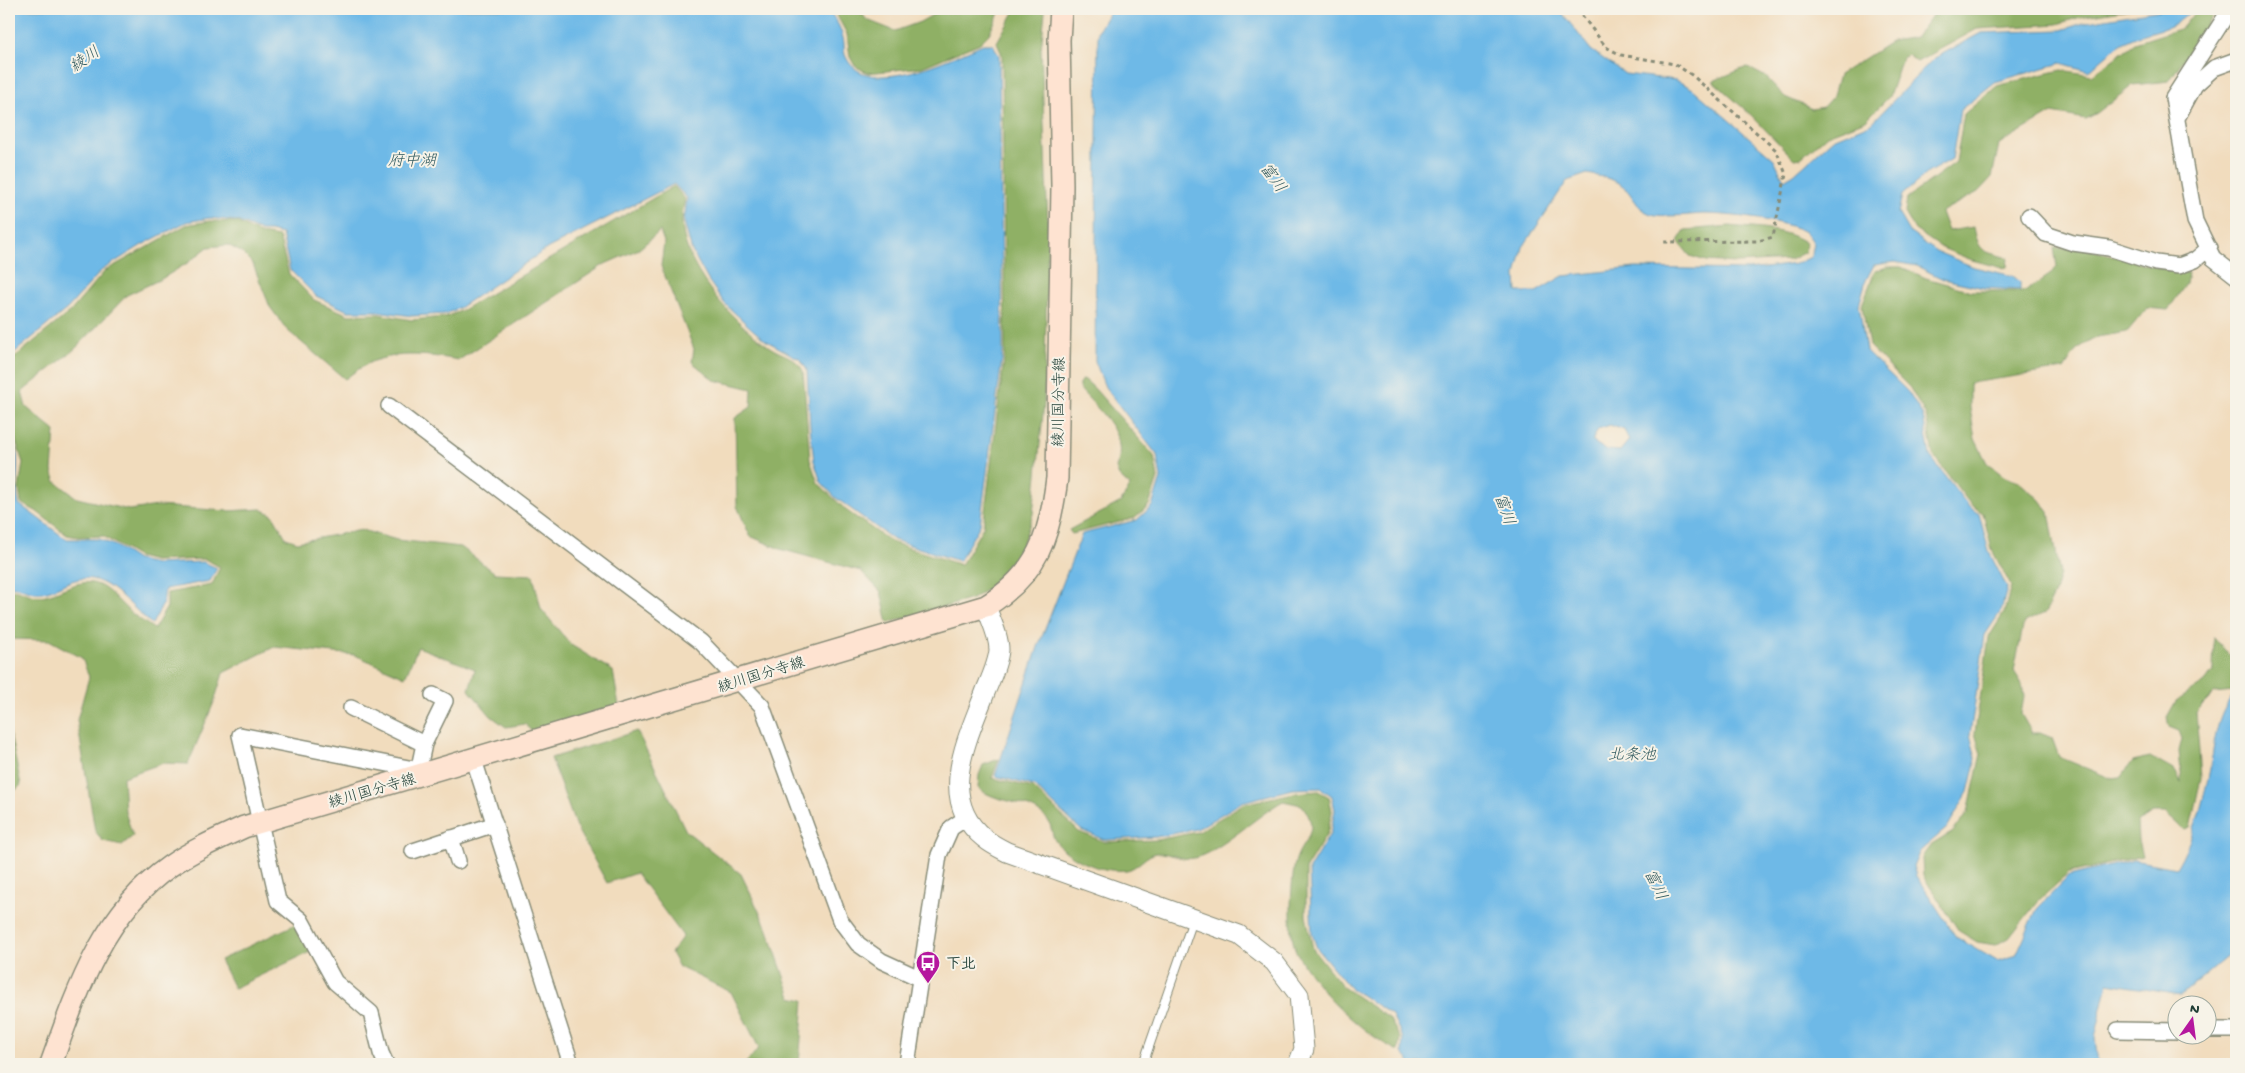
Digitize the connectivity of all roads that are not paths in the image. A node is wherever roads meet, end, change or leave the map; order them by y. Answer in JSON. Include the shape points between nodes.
{"nodes":[{"id":1,"x":1061,"y":9,"type":"edge"},
{"id":2,"x":2226,"y":9,"type":"edge"},
{"id":3,"x":2236,"y":60,"type":"edge"},
{"id":4,"x":2177,"y":118,"type":"junction"},
{"id":5,"x":2029,"y":216,"type":"dead end"},
{"id":6,"x":2209,"y":248,"type":"junction"},
{"id":7,"x":2236,"y":276,"type":"edge"},
{"id":8,"x":389,"y":406,"type":"dead end"},
{"id":9,"x":986,"y":606,"type":"junction"},
{"id":10,"x":738,"y":681,"type":"junction"},
{"id":11,"x":433,"y":695,"type":"dead end"},
{"id":12,"x":351,"y":708,"type":"dead end"},
{"id":13,"x":424,"y":744,"type":"junction"},
{"id":14,"x":474,"y":760,"type":"junction"},
{"id":15,"x":418,"y":774,"type":"junction"},
{"id":16,"x":966,"y":818,"type":"junction"},
{"id":17,"x":261,"y":822,"type":"junction"},
{"id":18,"x":495,"y":824,"type":"junction"},
{"id":19,"x":451,"y":838,"type":"junction"},
{"id":20,"x":413,"y":851,"type":"dead end"},
{"id":21,"x":458,"y":860,"type":"dead end"},
{"id":22,"x":1194,"y":917,"type":"junction"},
{"id":23,"x":919,"y":978,"type":"junction"},
{"id":24,"x":2118,"y":1030,"type":"dead end"},
{"id":25,"x":2218,"y":1030,"type":"edge"},
{"id":26,"x":2236,"y":1030,"type":"edge"},
{"id":27,"x":2168,"y":1031,"type":"edge"},
{"id":28,"x":51,"y":1064,"type":"edge"},
{"id":29,"x":386,"y":1064,"type":"edge"},
{"id":30,"x":571,"y":1064,"type":"edge"},
{"id":31,"x":907,"y":1064,"type":"edge"},
{"id":32,"x":1143,"y":1064,"type":"edge"},
{"id":33,"x":1298,"y":1064,"type":"edge"}],
"edges":[{"from":1,"to":9,"type":"main road","name":"綾川国分寺線","via":[[1062,195],[1057,478],[1053,505],[1036,559],[1007,593]]},
{"from":2,"to":4,"type":"street","via":[[2227,14],[2173,98]]},
{"from":3,"to":4,"type":"street","via":[[2214,68],[2195,85]]},
{"from":4,"to":6,"type":"street","via":[[2196,221]]},
{"from":5,"to":6,"type":"street","via":[[2046,234],[2073,243],[2109,248],[2156,263],[2179,266],[2195,260]]},
{"from":6,"to":7,"type":"street","via":[[2213,258]]},
{"from":8,"to":10,"type":"street","via":[[701,642]]},
{"from":9,"to":10,"type":"main road","name":"綾川国分寺線"},
{"from":9,"to":16,"type":"street","via":[[999,650],[964,750],[957,781]]},
{"from":10,"to":14,"type":"main road","name":"綾川国分寺線"},
{"from":10,"to":23,"type":"street","via":[[762,706],[840,920],[858,944],[882,961]]},
{"from":11,"to":13,"type":"street","via":[[445,701]]},
{"from":12,"to":13,"type":"street"},
{"from":13,"to":15,"type":"street"},
{"from":14,"to":15,"type":"main road","name":"綾川国分寺線"},
{"from":14,"to":18,"type":"street"},
{"from":15,"to":17,"type":"main road","name":"綾川国分寺線"},
{"from":15,"to":17,"type":"street","via":[[240,735]]},
{"from":16,"to":22,"type":"street","via":[[983,838],[1007,852]]},
{"from":16,"to":23,"type":"street","via":[[951,828],[939,855]]},
{"from":17,"to":28,"type":"main road","name":"綾川国分寺線","via":[[202,846],[139,892],[97,950],[78,988]]},
{"from":17,"to":29,"type":"street","via":[[278,901],[301,920],[335,982],[371,1013]]},
{"from":18,"to":19,"type":"street"},
{"from":18,"to":30,"type":"street"},
{"from":19,"to":20,"type":"street"},
{"from":19,"to":21,"type":"street"},
{"from":22,"to":32,"type":"lane"},
{"from":22,"to":33,"type":"street","via":[[1239,935],[1274,962],[1299,995],[1304,1049]]},
{"from":23,"to":31,"type":"street"},
{"from":24,"to":27,"type":"street"},
{"from":25,"to":26,"type":"street"}]}
